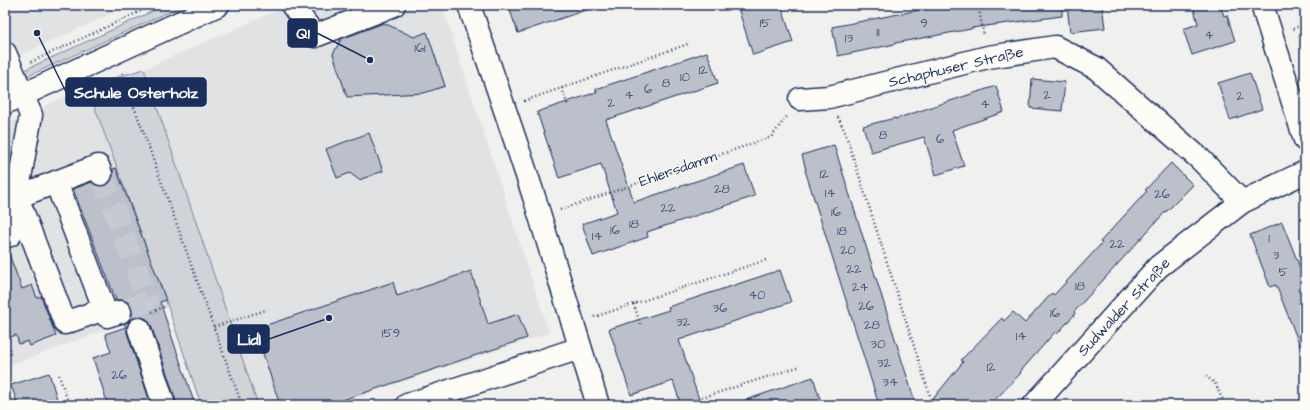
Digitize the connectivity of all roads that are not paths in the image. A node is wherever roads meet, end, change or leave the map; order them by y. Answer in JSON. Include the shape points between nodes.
{"nodes":[{"id":1,"x":218,"y":5,"type":"edge"},
{"id":2,"x":292,"y":5,"type":"edge"},
{"id":3,"x":394,"y":5,"type":"edge"},
{"id":4,"x":469,"y":5,"type":"edge"},
{"id":5,"x":1262,"y":5,"type":"edge"},
{"id":6,"x":9,"y":62,"type":"edge"},
{"id":7,"x":14,"y":99,"type":"edge"},
{"id":8,"x":800,"y":99,"type":"road end"},
{"id":9,"x":1305,"y":140,"type":"edge"},
{"id":10,"x":1305,"y":172,"type":"edge"},
{"id":11,"x":101,"y":174,"type":"dead end"},
{"id":12,"x":56,"y":182,"type":"junction"},
{"id":13,"x":18,"y":197,"type":"junction"},
{"id":14,"x":1242,"y":202,"type":"junction"},
{"id":15,"x":5,"y":237,"type":"edge"},
{"id":16,"x":139,"y":329,"type":"dead end"},
{"id":17,"x":580,"y":348,"type":"junction"},
{"id":18,"x":164,"y":405,"type":"edge"},
{"id":19,"x":407,"y":405,"type":"edge"},
{"id":20,"x":598,"y":405,"type":"edge"},
{"id":21,"x":1034,"y":405,"type":"edge"}],
"edges":[{"from":1,"to":7,"type":"street"},
{"from":2,"to":3,"type":"street","via":[[315,36]]},
{"from":4,"to":17,"type":"street","via":[[540,217]]},
{"from":5,"to":9,"type":"street"},
{"from":6,"to":7,"type":"street"},
{"from":7,"to":13,"type":"street","via":[[31,116]]},
{"from":8,"to":14,"type":"street","name":"Schaphuser Straße","via":[[829,97],[988,57],[1054,47],[1096,68],[1200,159]]},
{"from":10,"to":14,"type":"street","name":"Sudwalder Straße"},
{"from":11,"to":12,"type":"street","via":[[98,166]]},
{"from":12,"to":13,"type":"street"},
{"from":12,"to":13,"type":"street","via":[[112,310],[66,324]]},
{"from":13,"to":15,"type":"street","via":[[10,235]]},
{"from":14,"to":21,"type":"street","name":"Sudwalder Straße","via":[[1158,267]]},
{"from":16,"to":18,"type":"street"},
{"from":17,"to":19,"type":"street"},
{"from":17,"to":20,"type":"street"}]}
